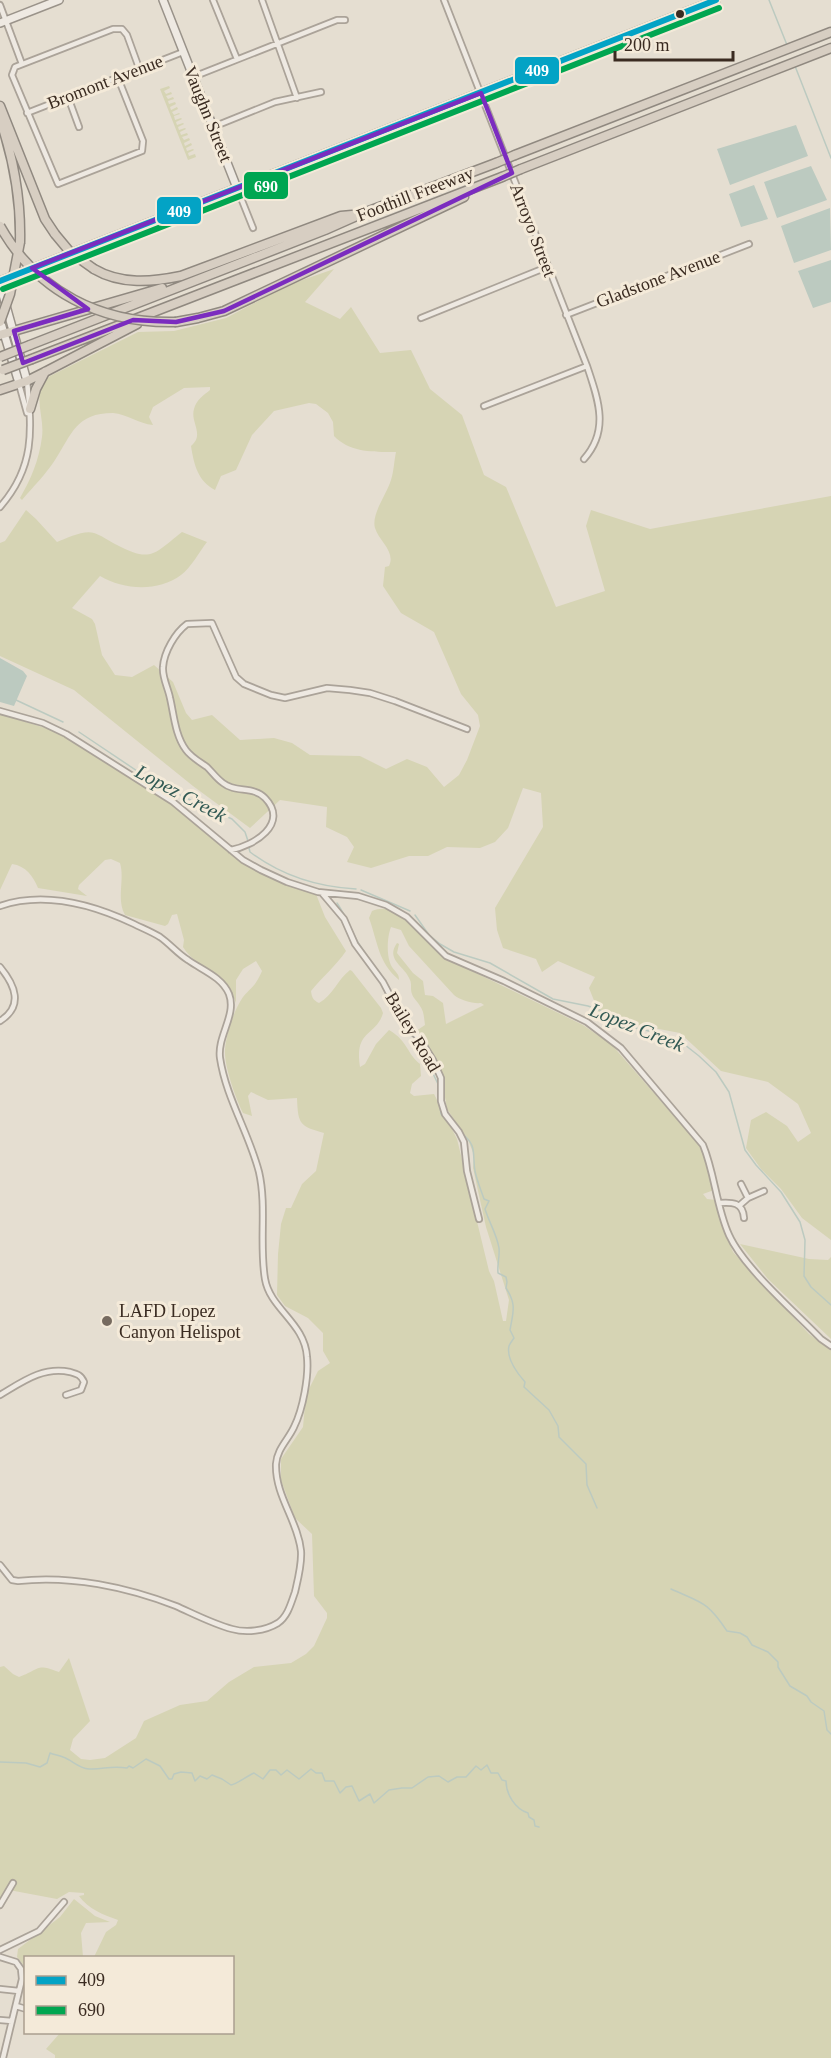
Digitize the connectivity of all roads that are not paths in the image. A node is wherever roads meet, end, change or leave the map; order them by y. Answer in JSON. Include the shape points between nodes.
{"nodes":[{"id":1,"x":59,"y":0,"type":"edge"},
{"id":2,"x":163,"y":0,"type":"edge"},
{"id":3,"x":213,"y":0,"type":"edge"},
{"id":4,"x":262,"y":0,"type":"edge"},
{"id":5,"x":444,"y":0,"type":"edge"},
{"id":6,"x":716,"y":0,"type":"edge"},
{"id":7,"x":49,"y":2,"type":"edge"},
{"id":8,"x":0,"y":5,"type":"edge"},
{"id":9,"x":345,"y":20,"type":"dead end"},
{"id":10,"x":3,"y":22,"type":"edge"},
{"id":11,"x":831,"y":30,"type":"edge"},
{"id":12,"x":277,"y":43,"type":"junction"},
{"id":13,"x":831,"y":50,"type":"edge"},
{"id":14,"x":183,"y":52,"type":"junction"},
{"id":15,"x":237,"y":59,"type":"junction"},
{"id":16,"x":22,"y":64,"type":"junction"},
{"id":17,"x":139,"y":68,"type":"junction"},
{"id":18,"x":193,"y":77,"type":"junction"},
{"id":19,"x":118,"y":78,"type":"junction"},
{"id":20,"x":321,"y":92,"type":"dead end"},
{"id":21,"x":481,"y":93,"type":"junction"},
{"id":22,"x":68,"y":97,"type":"junction"},
{"id":23,"x":297,"y":98,"type":"junction"},
{"id":24,"x":0,"y":106,"type":"edge"},
{"id":25,"x":27,"y":112,"type":"junction"},
{"id":26,"x":0,"y":119,"type":"edge"},
{"id":27,"x":79,"y":126,"type":"dead end"},
{"id":28,"x":213,"y":127,"type":"junction"},
{"id":29,"x":502,"y":177,"type":"junction"},
{"id":30,"x":237,"y":188,"type":"junction"},
{"id":31,"x":361,"y":214,"type":"junction"},
{"id":32,"x":0,"y":226,"type":"edge"},
{"id":33,"x":253,"y":228,"type":"dead end"},
{"id":34,"x":749,"y":244,"type":"dead end"},
{"id":35,"x":548,"y":267,"type":"junction"},
{"id":36,"x":200,"y":278,"type":"junction"},
{"id":37,"x":0,"y":282,"type":"edge"},
{"id":38,"x":205,"y":292,"type":"junction"},
{"id":39,"x":566,"y":315,"type":"junction"},
{"id":40,"x":421,"y":318,"type":"dead end"},
{"id":41,"x":0,"y":321,"type":"edge"},
{"id":42,"x":14,"y":331,"type":"junction"},
{"id":43,"x":2,"y":335,"type":"edge"},
{"id":44,"x":0,"y":357,"type":"edge"},
{"id":45,"x":587,"y":366,"type":"junction"},
{"id":46,"x":2,"y":371,"type":"edge"},
{"id":47,"x":45,"y":372,"type":"junction"},
{"id":48,"x":23,"y":382,"type":"junction"},
{"id":49,"x":0,"y":390,"type":"edge"},
{"id":50,"x":484,"y":406,"type":"dead end"},
{"id":51,"x":30,"y":409,"type":"junction"},
{"id":52,"x":30,"y":422,"type":"junction"},
{"id":53,"x":584,"y":459,"type":"dead end"},
{"id":54,"x":0,"y":507,"type":"edge"},
{"id":55,"x":0,"y":711,"type":"edge"},
{"id":56,"x":467,"y":729,"type":"dead end"},
{"id":57,"x":231,"y":850,"type":"junction"},
{"id":58,"x":322,"y":893,"type":"junction"},
{"id":59,"x":0,"y":906,"type":"edge"},
{"id":60,"x":0,"y":967,"type":"edge"},
{"id":61,"x":0,"y":1022,"type":"edge"},
{"id":62,"x":741,"y":1184,"type":"dead end"},
{"id":63,"x":764,"y":1191,"type":"dead end"},
{"id":64,"x":748,"y":1198,"type":"junction"},
{"id":65,"x":719,"y":1203,"type":"junction"},
{"id":66,"x":740,"y":1205,"type":"junction"},
{"id":67,"x":744,"y":1218,"type":"dead end"},
{"id":68,"x":479,"y":1219,"type":"dead end"},
{"id":69,"x":831,"y":1346,"type":"edge"},
{"id":70,"x":0,"y":1395,"type":"edge"},
{"id":71,"x":66,"y":1395,"type":"dead end"},
{"id":72,"x":0,"y":1565,"type":"edge"},
{"id":73,"x":13,"y":1883,"type":"dead end"},
{"id":74,"x":64,"y":1902,"type":"dead end"},
{"id":75,"x":0,"y":1905,"type":"edge"},
{"id":76,"x":0,"y":1950,"type":"edge"},
{"id":77,"x":0,"y":1958,"type":"edge"},
{"id":78,"x":0,"y":1989,"type":"edge"},
{"id":79,"x":19,"y":1991,"type":"junction"},
{"id":80,"x":16,"y":2006,"type":"junction"},
{"id":81,"x":24,"y":2008,"type":"edge"},
{"id":82,"x":0,"y":2020,"type":"edge"},
{"id":83,"x":12,"y":2021,"type":"junction"},
{"id":84,"x":3,"y":2058,"type":"edge"}],
"edges":[{"from":1,"to":7,"type":"street"},
{"from":2,"to":14,"type":"street","name":"Vaughn Street"},
{"from":3,"to":15,"type":"street"},
{"from":4,"to":12,"type":"street"},
{"from":5,"to":21,"type":"street","name":"Arroyo Street"},
{"from":6,"to":21,"type":"main road"},
{"from":7,"to":10,"type":"street"},
{"from":8,"to":10,"type":"street"},
{"from":9,"to":12,"type":"street"},
{"from":10,"to":16,"type":"street"},
{"from":11,"to":31,"type":"highway","name":"Foothill Freeway","bridge":true},
{"from":12,"to":15,"type":"street"},
{"from":12,"to":23,"type":"street"},
{"from":13,"to":29,"type":"highway","name":"Foothill Freeway","bridge":true},
{"from":14,"to":17,"type":"street","name":"Bromont Avenue"},
{"from":14,"to":18,"type":"street","name":"Vaughn Street"},
{"from":15,"to":18,"type":"street"},
{"from":16,"to":17,"type":"street","via":[[122,29]]},
{"from":16,"to":25,"type":"street","via":[[13,72]]},
{"from":17,"to":19,"type":"street","name":"Bromont Avenue"},
{"from":18,"to":28,"type":"street","name":"Vaughn Street"},
{"from":19,"to":22,"type":"street","name":"Bromont Avenue"},
{"from":19,"to":25,"type":"street","via":[[144,148],[140,153],[58,184]]},
{"from":20,"to":23,"type":"street"},
{"from":21,"to":30,"type":"main road"},
{"from":21,"to":35,"type":"street","name":"Arroyo Street"},
{"from":22,"to":25,"type":"street","name":"Bromont Avenue"},
{"from":22,"to":27,"type":"street"},
{"from":23,"to":28,"type":"street","via":[[275,102]]},
{"from":24,"to":31,"type":"highway","bridge":true,"via":[[45,219],[55,234],[70,252],[94,269],[129,281],[181,276],[341,216]]},
{"from":26,"to":41,"type":"highway","bridge":true,"via":[[13,159],[20,216],[20,242],[10,294]]},
{"from":28,"to":30,"type":"street","name":"Vaughn Street"},
{"from":29,"to":32,"type":"highway","bridge":true,"via":[[224,311],[176,322],[123,319],[76,302],[26,262]]},
{"from":29,"to":38,"type":"highway","name":"Foothill Freeway"},
{"from":30,"to":33,"type":"street","name":"Vaughn Street"},
{"from":30,"to":37,"type":"main road"},
{"from":31,"to":36,"type":"highway","name":"Foothill Freeway"},
{"from":34,"to":39,"type":"street","name":"Gladstone Avenue"},
{"from":35,"to":39,"type":"street","name":"Arroyo Street"},
{"from":35,"to":40,"type":"street"},
{"from":36,"to":42,"type":"highway"},
{"from":36,"to":44,"type":"highway","name":"Foothill Freeway","bridge":true},
{"from":37,"to":42,"type":"street"},
{"from":38,"to":46,"type":"highway","name":"Foothill Freeway","bridge":true},
{"from":38,"to":47,"type":"highway"},
{"from":39,"to":45,"type":"street","name":"Arroyo Street"},
{"from":41,"to":43,"type":"street"},
{"from":42,"to":43,"type":"highway"},
{"from":42,"to":48,"type":"street"},
{"from":43,"to":48,"type":"street"},
{"from":45,"to":50,"type":"street"},
{"from":45,"to":53,"type":"street","name":"Arroyo Street","via":[[599,403],[599,430],[595,447]]},
{"from":47,"to":48,"type":"highway"},
{"from":47,"to":51,"type":"highway"},
{"from":48,"to":49,"type":"highway"},
{"from":48,"to":51,"type":"street"},
{"from":48,"to":52,"type":"street"},
{"from":51,"to":52,"type":"street"},
{"from":52,"to":54,"type":"street","via":[[30,447],[24,469]]},
{"from":55,"to":57,"type":"street","via":[[66,734],[172,801]]},
{"from":56,"to":57,"type":"street","via":[[370,693],[327,688],[278,698],[244,684],[236,676],[212,623],[183,627],[162,666],[185,749],[226,785],[260,794],[271,808],[270,826],[264,835]]},
{"from":57,"to":58,"type":"street","via":[[261,870]]},
{"from":58,"to":65,"type":"street","via":[[358,896],[386,905],[407,917],[446,956],[581,1018],[602,1032],[621,1048],[703,1145]]},
{"from":58,"to":68,"type":"street","name":"Bailey Road","via":[[342,915],[355,944],[383,982],[405,1024],[433,1060],[441,1078],[445,1113],[464,1142]]},
{"from":59,"to":72,"type":"street","via":[[50,901],[108,912],[159,937],[223,984],[231,1003],[220,1058],[261,1180],[266,1283],[274,1300],[302,1335],[307,1357],[301,1409],[276,1464],[285,1507],[301,1551],[292,1602],[285,1617],[276,1624],[261,1630],[232,1630],[122,1589],[55,1578],[12,1580]]},
{"from":60,"to":61,"type":"street","via":[[11,980],[15,997],[9,1013]]},
{"from":62,"to":64,"type":"street"},
{"from":63,"to":64,"type":"street"},
{"from":64,"to":66,"type":"street"},
{"from":65,"to":66,"type":"street"},
{"from":65,"to":69,"type":"street","via":[[739,1253]]},
{"from":66,"to":67,"type":"street"},
{"from":70,"to":71,"type":"street","via":[[50,1370],[82,1377],[81,1390]]},
{"from":73,"to":75,"type":"street"},
{"from":74,"to":76,"type":"street","via":[[42,1929]]},
{"from":77,"to":79,"type":"street","via":[[18,1964],[22,1976]]},
{"from":78,"to":79,"type":"street"},
{"from":79,"to":80,"type":"street"},
{"from":80,"to":81,"type":"street"},
{"from":80,"to":83,"type":"street"},
{"from":82,"to":83,"type":"street"},
{"from":83,"to":84,"type":"street"}]}
